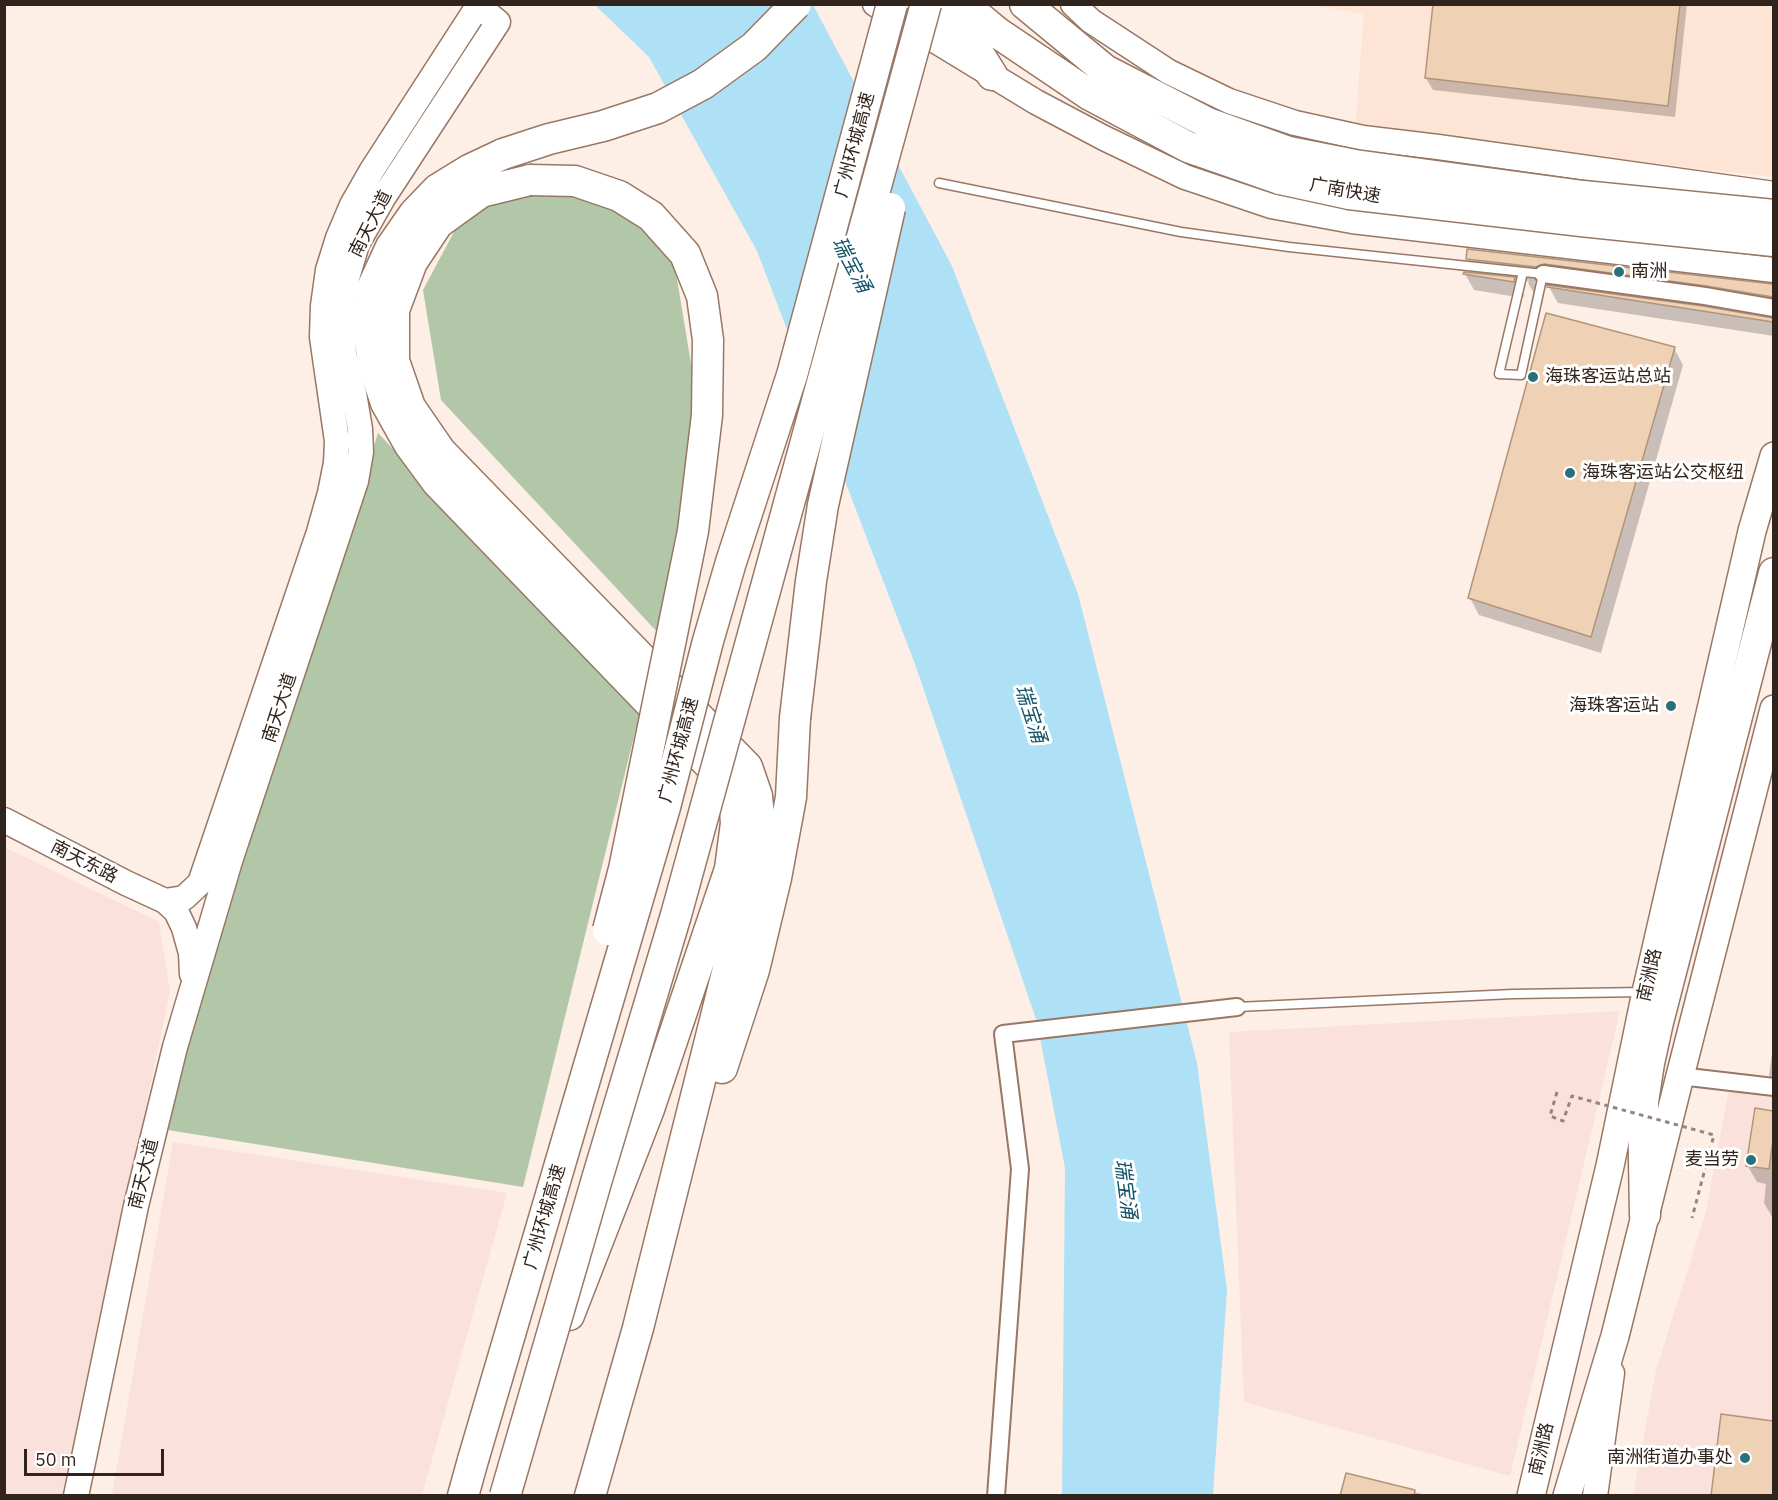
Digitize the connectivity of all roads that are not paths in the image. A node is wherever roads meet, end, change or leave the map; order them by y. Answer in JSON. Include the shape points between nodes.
{"nodes":[{"id":1,"x":796,"y":4,"type":"edge"},
{"id":2,"x":875,"y":4,"type":"edge"},
{"id":3,"x":892,"y":4,"type":"edge"},
{"id":4,"x":926,"y":4,"type":"edge"},
{"id":5,"x":936,"y":4,"type":"edge"},
{"id":6,"x":963,"y":4,"type":"edge"},
{"id":7,"x":1025,"y":4,"type":"edge"},
{"id":8,"x":1073,"y":4,"type":"edge"},
{"id":9,"x":992,"y":75,"type":"junction"},
{"id":10,"x":1284,"y":165,"type":"junction"},
{"id":11,"x":939,"y":183,"type":"dead end"},
{"id":12,"x":1773,"y":194,"type":"edge"},
{"id":13,"x":1773,"y":215,"type":"edge"},
{"id":14,"x":1773,"y":240,"type":"edge"},
{"id":15,"x":1773,"y":270,"type":"edge"},
{"id":16,"x":1523,"y":272,"type":"junction"},
{"id":17,"x":1543,"y":274,"type":"junction"},
{"id":18,"x":1773,"y":308,"type":"edge"},
{"id":19,"x":1773,"y":456,"type":"edge"},
{"id":20,"x":1763,"y":528,"type":"edge"},
{"id":21,"x":1773,"y":573,"type":"edge"},
{"id":22,"x":1773,"y":709,"type":"edge"},
{"id":23,"x":4,"y":820,"type":"edge"},
{"id":24,"x":165,"y":901,"type":"junction"},
{"id":25,"x":193,"y":986,"type":"junction"},
{"id":26,"x":1646,"y":992,"type":"junction"},
{"id":27,"x":1237,"y":1007,"type":"joint"},
{"id":28,"x":1680,"y":1076,"type":"junction"},
{"id":29,"x":1773,"y":1087,"type":"edge"},
{"id":30,"x":1645,"y":1215,"type":"junction"},
{"id":31,"x":638,"y":1328,"type":"junction"},
{"id":32,"x":1615,"y":1336,"type":"junction"},
{"id":33,"x":473,"y":1460,"type":"junction"},
{"id":34,"x":76,"y":1496,"type":"edge"},
{"id":35,"x":463,"y":1496,"type":"edge"},
{"id":36,"x":497,"y":1496,"type":"edge"},
{"id":37,"x":506,"y":1496,"type":"edge"},
{"id":38,"x":590,"y":1496,"type":"edge"},
{"id":39,"x":996,"y":1496,"type":"edge"},
{"id":40,"x":1531,"y":1496,"type":"edge"},
{"id":41,"x":1567,"y":1496,"type":"edge"},
{"id":42,"x":1595,"y":1496,"type":"edge"}],
"edges":[{"from":1,"to":36,"type":"highway","bridge":true,"via":[[754,47],[703,84],[658,108],[503,154],[438,189],[391,247],[372,288],[368,326],[373,364],[386,403],[409,444],[437,482],[726,782],[734,799],[736,823],[730,869],[649,1109]]},
{"from":2,"to":9,"type":"street"},
{"from":3,"to":33,"type":"highway","name":"广州环城高速","bridge":true,"via":[[792,375],[730,562],[665,807]]},
{"from":4,"to":9,"type":"highway","via":[[970,40]]},
{"from":4,"to":37,"type":"highway","name":"广州环城高速","bridge":true,"via":[[676,915]]},
{"from":5,"to":31,"type":"highway","bridge":true,"via":[[823,506],[795,718],[791,797],[776,878],[754,970]]},
{"from":6,"to":10,"type":"highway","name":"广南快速","via":[[998,33],[1090,95],[1188,147]]},
{"from":7,"to":10,"type":"highway","name":"广南快速","via":[[1105,70]]},
{"from":8,"to":12,"type":"street","via":[[1091,21],[1169,72],[1229,101],[1295,123],[1362,138]]},
{"from":9,"to":15,"type":"street","via":[[1185,177],[1271,206],[1352,220]]},
{"from":10,"to":13,"type":"highway","name":"广南快速","bridge":true,"via":[[1355,165],[1583,196]]},
{"from":10,"to":14,"type":"highway","name":"广南快速","bridge":true,"via":[[1349,194]]},
{"from":11,"to":16,"type":"lane","via":[[1181,232]]},
{"from":16,"to":17,"type":"lane"},
{"from":16,"to":17,"type":"lane","via":[[1499,374],[1521,375]]},
{"from":17,"to":18,"type":"street"},
{"from":19,"to":20,"type":"main road","name":"南洲路"},
{"from":20,"to":26,"type":"main road","name":"南洲路"},
{"from":21,"to":30,"type":"highway","via":[[1649,1063],[1643,1102]]},
{"from":22,"to":28,"type":"main road","name":"南洲路"},
{"from":23,"to":24,"type":"street","name":"南天东路"},
{"from":24,"to":25,"type":"street","via":[[176,911],[184,928],[191,953]]},
{"from":24,"to":25,"type":"street","name":"南天大道","via":[[184,898],[200,884],[330,493],[337,441],[322,337],[328,270],[338,238],[372,170],[478,6],[498,22],[383,198],[357,244],[347,278],[344,354],[360,429],[356,481],[230,861]]},
{"from":25,"to":34,"type":"street","name":"南天大道","via":[[136,1206]]},
{"from":26,"to":27,"type":"lane"},
{"from":26,"to":40,"type":"main road","name":"南洲路","via":[[1610,1166]]},
{"from":27,"to":39,"type":"street","via":[[1003,1034],[1020,1169]]},
{"from":28,"to":29,"type":"street"},
{"from":28,"to":30,"type":"main road","name":"南洲路"},
{"from":30,"to":32,"type":"main road","name":"南洲路"},
{"from":31,"to":33,"type":"highway","bridge":true,"via":[[761,837],[757,796],[747,767],[441,452],[410,407],[393,361],[394,310],[412,262],[438,223],[481,192],[530,180],[575,181],[619,196],[651,216],[685,254],[702,296],[708,340],[707,415],[693,531],[624,869]]},
{"from":31,"to":38,"type":"highway"},
{"from":32,"to":41,"type":"main road","name":"南洲路"},
{"from":32,"to":42,"type":"street"},
{"from":33,"to":35,"type":"highway","name":"广州环城高速"}]}
